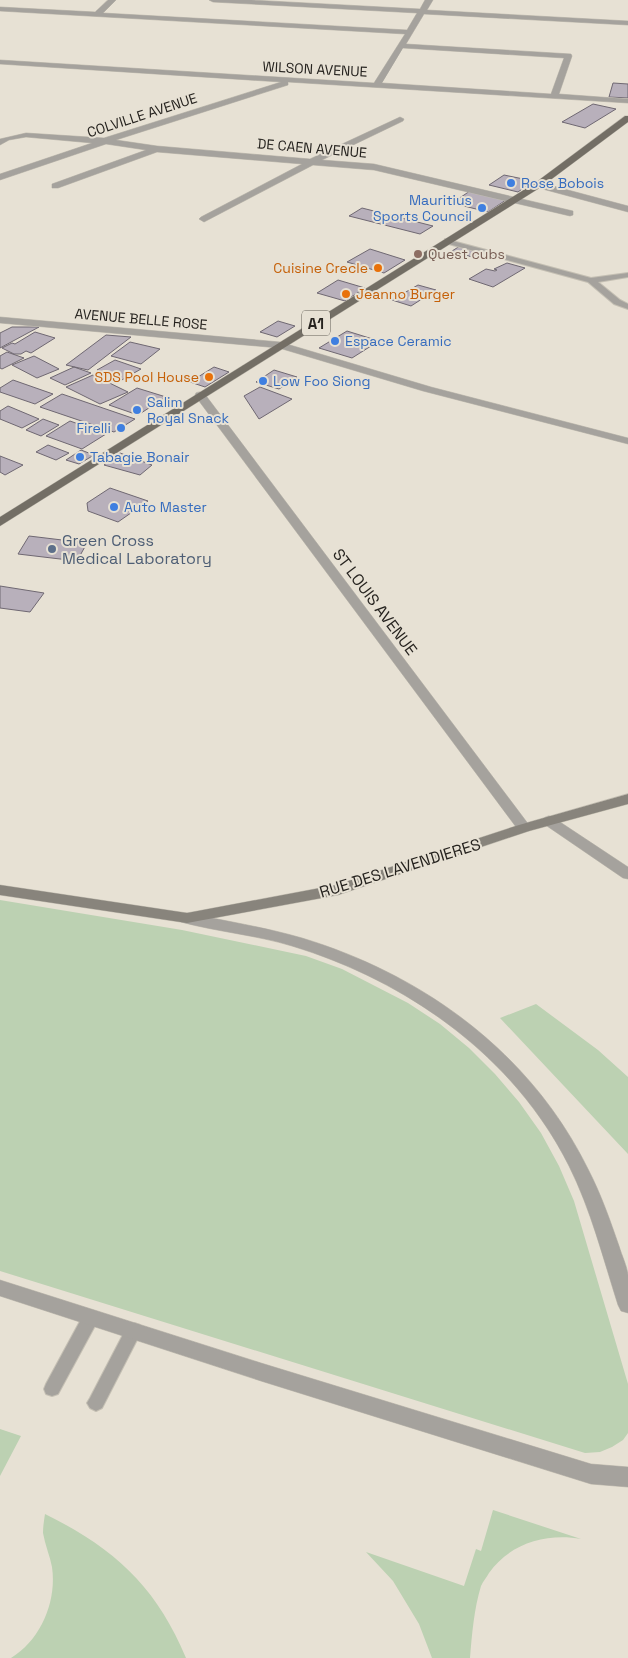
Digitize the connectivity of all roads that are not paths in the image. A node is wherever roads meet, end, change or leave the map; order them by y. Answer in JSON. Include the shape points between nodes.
{"nodes":[{"id":1,"x":112,"y":0,"type":"edge"},
{"id":2,"x":213,"y":0,"type":"edge"},
{"id":3,"x":429,"y":0,"type":"edge"},
{"id":4,"x":0,"y":9,"type":"edge"},
{"id":5,"x":422,"y":11,"type":"junction"},
{"id":6,"x":96,"y":14,"type":"junction"},
{"id":7,"x":628,"y":23,"type":"edge"},
{"id":8,"x":408,"y":32,"type":"junction"},
{"id":9,"x":400,"y":46,"type":"junction"},
{"id":10,"x":0,"y":62,"type":"edge"},
{"id":11,"x":13,"y":62,"type":"junction"},
{"id":12,"x":0,"y":66,"type":"edge"},
{"id":13,"x":294,"y":81,"type":"junction"},
{"id":14,"x":377,"y":85,"type":"junction"},
{"id":15,"x":554,"y":96,"type":"junction"},
{"id":16,"x":628,"y":100,"type":"edge"},
{"id":17,"x":628,"y":118,"type":"edge"},
{"id":18,"x":400,"y":119,"type":"dead end"},
{"id":19,"x":105,"y":141,"type":"junction"},
{"id":20,"x":0,"y":142,"type":"edge"},
{"id":21,"x":157,"y":149,"type":"junction"},
{"id":22,"x":314,"y":161,"type":"junction"},
{"id":23,"x":0,"y":177,"type":"edge"},
{"id":24,"x":538,"y":185,"type":"junction"},
{"id":25,"x":55,"y":186,"type":"dead end"},
{"id":26,"x":514,"y":199,"type":"junction"},
{"id":27,"x":628,"y":209,"type":"edge"},
{"id":28,"x":570,"y":213,"type":"dead end"},
{"id":29,"x":204,"y":219,"type":"dead end"},
{"id":30,"x":448,"y":241,"type":"junction"},
{"id":31,"x":628,"y":275,"type":"edge"},
{"id":32,"x":591,"y":280,"type":"junction"},
{"id":33,"x":628,"y":307,"type":"edge"},
{"id":34,"x":0,"y":320,"type":"edge"},
{"id":35,"x":17,"y":321,"type":"junction"},
{"id":36,"x":0,"y":329,"type":"edge"},
{"id":37,"x":280,"y":345,"type":"junction"},
{"id":38,"x":200,"y":395,"type":"junction"},
{"id":39,"x":628,"y":441,"type":"edge"},
{"id":40,"x":0,"y":522,"type":"edge"},
{"id":41,"x":628,"y":799,"type":"edge"},
{"id":42,"x":549,"y":821,"type":"junction"},
{"id":43,"x":524,"y":828,"type":"junction"},
{"id":44,"x":628,"y":874,"type":"edge"},
{"id":45,"x":0,"y":890,"type":"edge"},
{"id":46,"x":187,"y":918,"type":"junction"},
{"id":47,"x":0,"y":1288,"type":"edge"},
{"id":48,"x":628,"y":1305,"type":"edge"},
{"id":49,"x":91,"y":1317,"type":"junction"},
{"id":50,"x":134,"y":1330,"type":"junction"},
{"id":51,"x":52,"y":1388,"type":"dead end"},
{"id":52,"x":96,"y":1403,"type":"dead end"},
{"id":53,"x":628,"y":1476,"type":"edge"}],
"edges":[{"from":1,"to":6,"type":"street"},
{"from":2,"to":5,"type":"street"},
{"from":3,"to":5,"type":"street"},
{"from":4,"to":6,"type":"street"},
{"from":5,"to":7,"type":"street"},
{"from":5,"to":8,"type":"street"},
{"from":6,"to":8,"type":"street"},
{"from":8,"to":9,"type":"street"},
{"from":9,"to":14,"type":"street"},
{"from":9,"to":15,"type":"street","via":[[568,56]]},
{"from":10,"to":11,"type":"street","name":"WILSON AVENUE"},
{"from":11,"to":12,"type":"street"},
{"from":11,"to":13,"type":"street","name":"WILSON AVENUE"},
{"from":13,"to":14,"type":"street","name":"WILSON AVENUE"},
{"from":13,"to":19,"type":"street","name":"COLVILLE AVENUE"},
{"from":14,"to":15,"type":"street","name":"WILSON AVENUE"},
{"from":15,"to":16,"type":"street","name":"WILSON AVENUE"},
{"from":17,"to":24,"type":"main road","number":"A1"},
{"from":18,"to":22,"type":"street"},
{"from":19,"to":20,"type":"street","name":"DE CAEN AVENUE","via":[[26,135]]},
{"from":19,"to":21,"type":"street","name":"DE CAEN AVENUE"},
{"from":19,"to":23,"type":"street","name":"COLVILLE AVENUE"},
{"from":21,"to":22,"type":"street","name":"DE CAEN AVENUE"},
{"from":21,"to":25,"type":"street"},
{"from":22,"to":26,"type":"street","name":"DE CAEN AVENUE","via":[[396,171]]},
{"from":22,"to":29,"type":"street"},
{"from":24,"to":26,"type":"main road","number":"A1"},
{"from":24,"to":27,"type":"street"},
{"from":26,"to":28,"type":"street","name":"DE CAEN AVENUE"},
{"from":26,"to":30,"type":"main road","number":"A1"},
{"from":30,"to":32,"type":"lane"},
{"from":30,"to":37,"type":"main road","number":"A1"},
{"from":31,"to":32,"type":"lane"},
{"from":32,"to":33,"type":"lane"},
{"from":34,"to":35,"type":"street","name":"AVENUE BELLE ROSE"},
{"from":35,"to":36,"type":"street"},
{"from":35,"to":37,"type":"street","name":"AVENUE BELLE ROSE"},
{"from":37,"to":38,"type":"main road","number":"A1"},
{"from":37,"to":39,"type":"street","name":"AVENUE BELLE ROSE","via":[[427,389]]},
{"from":38,"to":40,"type":"main road","number":"A1"},
{"from":38,"to":43,"type":"street","name":"ST LOUIS AVENUE"},
{"from":41,"to":42,"type":"street","name":"RUE DES LAVENDIERES"},
{"from":42,"to":43,"type":"street","name":"RUE DES LAVENDIERES"},
{"from":42,"to":44,"type":"street"},
{"from":43,"to":46,"type":"street","name":"RUE DES LAVENDIERES","via":[[338,890]]},
{"from":45,"to":46,"type":"street","name":"RUE DES LAVENDIERES"},
{"from":46,"to":48,"type":"street","via":[[311,946],[362,967],[414,994],[466,1028],[508,1066],[576,1163]]},
{"from":47,"to":49,"type":"street"},
{"from":49,"to":50,"type":"street"},
{"from":49,"to":51,"type":"lane"},
{"from":50,"to":52,"type":"lane"},
{"from":50,"to":53,"type":"street","via":[[591,1474]]}]}
